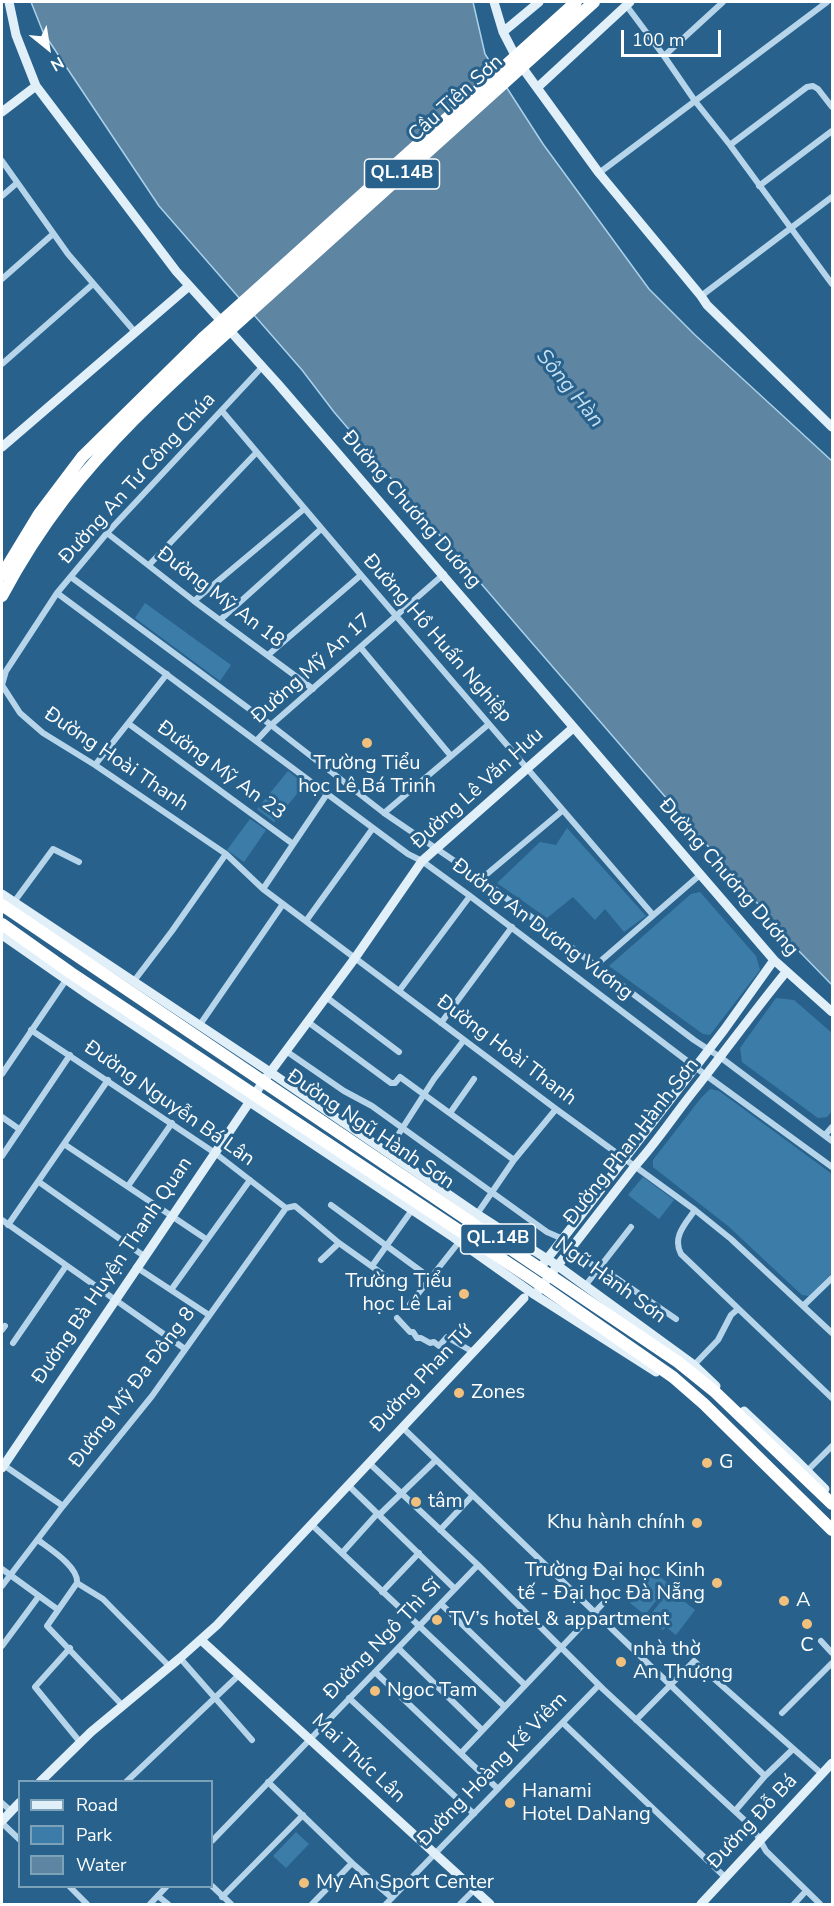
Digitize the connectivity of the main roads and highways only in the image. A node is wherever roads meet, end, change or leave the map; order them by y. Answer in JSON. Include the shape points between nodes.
{"nodes":[{"id":1,"x":576,"y":2,"type":"edge"},
{"id":2,"x":594,"y":2,"type":"edge"},
{"id":3,"x":207,"y":342,"type":"junction"},
{"id":4,"x":2,"y":574,"type":"edge"},
{"id":5,"x":2,"y":596,"type":"edge"},
{"id":6,"x":2,"y":905,"type":"edge"},
{"id":7,"x":2,"y":924,"type":"edge"},
{"id":8,"x":714,"y":1391,"type":"joint"},
{"id":9,"x":832,"y":1504,"type":"edge"},
{"id":10,"x":832,"y":1530,"type":"edge"}],
"edges":[{"from":1,"to":3,"type":"highway","name":"Cầu Tiên Sơn","number":"QL.14B","bridge":true},
{"from":2,"to":3,"type":"highway","name":"Cầu Tiên Sơn","number":"QL.14B","bridge":true},
{"from":3,"to":4,"type":"highway","number":"QL.14B","via":[[82,457],[39,514]]},
{"from":3,"to":5,"type":"highway","number":"QL.14B","via":[[64,500]]},
{"from":6,"to":8,"type":"highway","name":"Đường Ngũ Hành Sơn","number":"QL.14B","via":[[44,928],[549,1267]]},
{"from":7,"to":10,"type":"highway","name":"Đường Ngũ Hành Sơn","number":"QL.14B","via":[[252,1099],[673,1377]]},
{"from":8,"to":9,"type":"highway","name":"Ngũ Hành Sơn","number":"QL.14B"}]}
